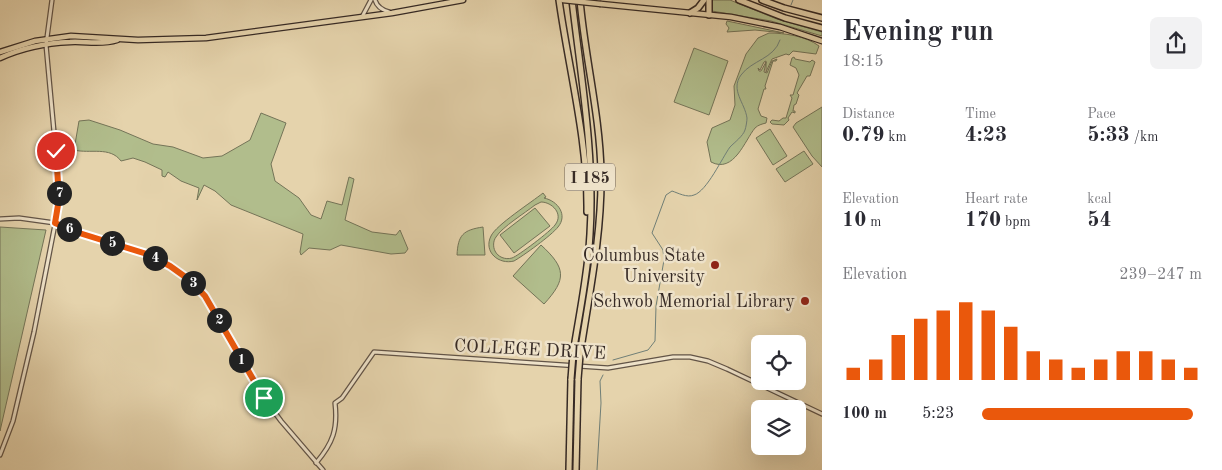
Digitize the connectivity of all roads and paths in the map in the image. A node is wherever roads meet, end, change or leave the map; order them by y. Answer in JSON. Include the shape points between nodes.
{"nodes":[{"id":1,"x":52,"y":0,"type":"edge"},
{"id":2,"x":371,"y":0,"type":"edge"},
{"id":3,"x":375,"y":0,"type":"edge"},
{"id":4,"x":463,"y":0,"type":"edge"},
{"id":5,"x":559,"y":0,"type":"edge"},
{"id":6,"x":563,"y":0,"type":"edge"},
{"id":7,"x":572,"y":0,"type":"edge"},
{"id":8,"x":580,"y":0,"type":"edge"},
{"id":9,"x":585,"y":0,"type":"edge"},
{"id":10,"x":704,"y":0,"type":"edge"},
{"id":11,"x":709,"y":0,"type":"edge"},
{"id":12,"x":739,"y":0,"type":"edge"},
{"id":13,"x":762,"y":0,"type":"edge"},
{"id":14,"x":392,"y":13,"type":"junction"},
{"id":15,"x":690,"y":13,"type":"junction"},
{"id":16,"x":709,"y":15,"type":"junction"},
{"id":17,"x":362,"y":17,"type":"junction"},
{"id":18,"x":822,"y":18,"type":"edge"},
{"id":19,"x":582,"y":27,"type":"junction"},
{"id":20,"x":822,"y":28,"type":"edge"},
{"id":21,"x":822,"y":41,"type":"edge"},
{"id":22,"x":46,"y":42,"type":"junction"},
{"id":23,"x":0,"y":52,"type":"edge"},
{"id":24,"x":0,"y":58,"type":"edge"},
{"id":25,"x":0,"y":219,"type":"edge"},
{"id":26,"x":55,"y":223,"type":"junction"},
{"id":27,"x":587,"y":261,"type":"junction"},
{"id":28,"x":822,"y":414,"type":"edge"},
{"id":29,"x":0,"y":455,"type":"edge"},
{"id":30,"x":316,"y":463,"type":"junction"},
{"id":31,"x":323,"y":470,"type":"edge"},
{"id":32,"x":569,"y":470,"type":"edge"},
{"id":33,"x":576,"y":470,"type":"edge"}],
"edges":[{"from":1,"to":22,"type":"street"},
{"from":2,"to":17,"type":"street"},
{"from":3,"to":14,"type":"street","via":[[382,10]]},
{"from":4,"to":14,"type":"main road"},
{"from":5,"to":27,"type":"highway","via":[[578,108],[587,201]]},
{"from":6,"to":15,"type":"main road","bridge":true},
{"from":7,"to":27,"type":"highway","number":"I 185","via":[[588,140],[591,194]]},
{"from":8,"to":19,"type":"highway","number":"I 185"},
{"from":9,"to":19,"type":"highway"},
{"from":10,"to":15,"type":"highway"},
{"from":11,"to":16,"type":"highway"},
{"from":12,"to":20,"type":"highway"},
{"from":13,"to":18,"type":"highway"},
{"from":14,"to":17,"type":"main road"},
{"from":15,"to":16,"type":"main road"},
{"from":16,"to":21,"type":"main road","via":[[748,20]]},
{"from":17,"to":22,"type":"main road","via":[[206,38],[118,40],[71,36]]},
{"from":19,"to":33,"type":"highway","number":"I 185","bridge":true,"via":[[596,113],[601,176],[595,256],[580,355]]},
{"from":22,"to":23,"type":"main road","via":[[22,44]]},
{"from":22,"to":24,"type":"main road"},
{"from":22,"to":26,"type":"street","via":[[59,186]]},
{"from":25,"to":26,"type":"street"},
{"from":26,"to":29,"type":"street","via":[[31,346],[13,421]]},
{"from":26,"to":30,"type":"street","via":[[147,254],[191,281],[205,296],[264,398]]},
{"from":27,"to":32,"type":"highway","number":"I 185","bridge":true,"via":[[573,354]]},
{"from":28,"to":30,"type":"street","name":"COLLEGE DRIVE","via":[[728,369],[690,357],[608,368],[374,352],[342,398],[335,403],[335,431]]},
{"from":30,"to":31,"type":"street"}]}
